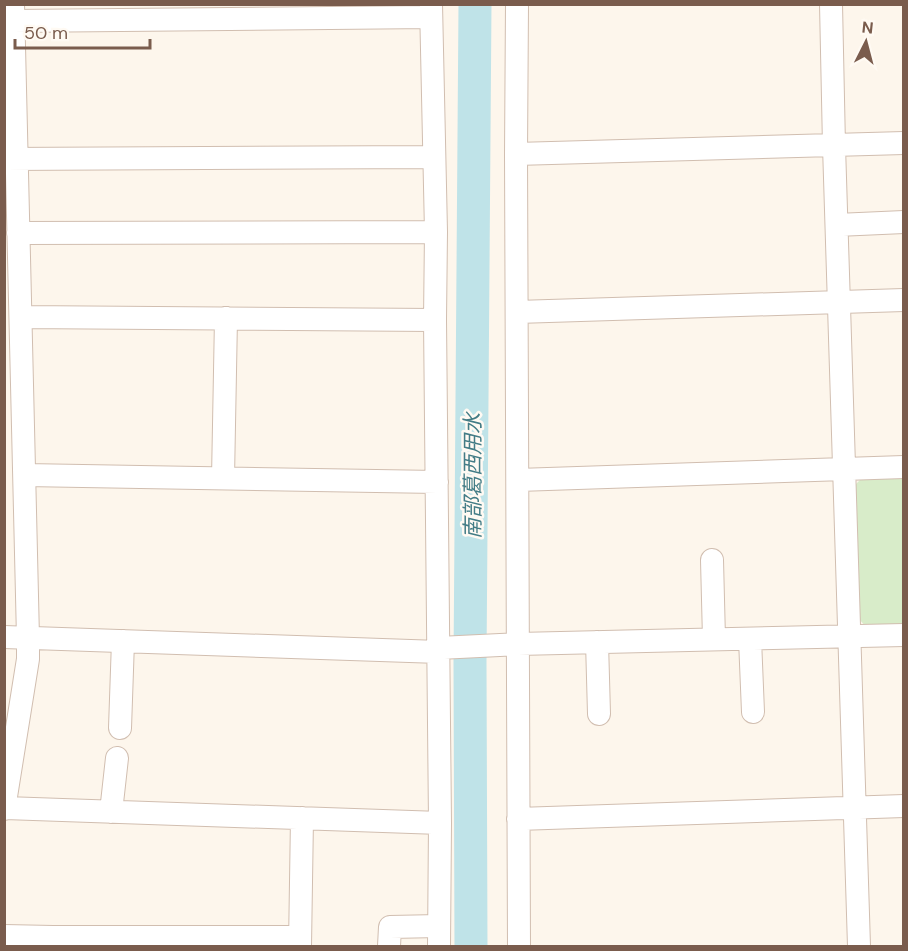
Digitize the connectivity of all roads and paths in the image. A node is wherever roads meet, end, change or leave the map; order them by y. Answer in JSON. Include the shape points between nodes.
{"nodes":[{"id":1,"x":517,"y":4,"type":"edge"},
{"id":2,"x":831,"y":4,"type":"edge"},
{"id":3,"x":293,"y":11,"type":"edge"},
{"id":4,"x":431,"y":11,"type":"edge"},
{"id":5,"x":13,"y":13,"type":"edge"},
{"id":6,"x":903,"y":143,"type":"edge"},
{"id":7,"x":834,"y":146,"type":"junction"},
{"id":8,"x":516,"y":154,"type":"junction"},
{"id":9,"x":433,"y":157,"type":"junction"},
{"id":10,"x":10,"y":159,"type":"edge"},
{"id":11,"x":903,"y":222,"type":"edge"},
{"id":12,"x":837,"y":225,"type":"junction"},
{"id":13,"x":436,"y":232,"type":"junction"},
{"id":14,"x":18,"y":233,"type":"junction"},
{"id":15,"x":903,"y":300,"type":"edge"},
{"id":16,"x":840,"y":302,"type":"junction"},
{"id":17,"x":517,"y":312,"type":"junction"},
{"id":18,"x":21,"y":317,"type":"junction"},
{"id":19,"x":226,"y":318,"type":"junction"},
{"id":20,"x":435,"y":320,"type":"junction"},
{"id":21,"x":903,"y":467,"type":"edge"},
{"id":22,"x":845,"y":468,"type":"junction"},
{"id":23,"x":25,"y":475,"type":"junction"},
{"id":24,"x":223,"y":478,"type":"junction"},
{"id":25,"x":518,"y":480,"type":"junction"},
{"id":26,"x":437,"y":482,"type":"junction"},
{"id":27,"x":712,"y":560,"type":"dead end"},
{"id":28,"x":903,"y":635,"type":"edge"},
{"id":29,"x":850,"y":636,"type":"junction"},
{"id":30,"x":4,"y":637,"type":"edge"},
{"id":31,"x":28,"y":638,"type":"junction"},
{"id":32,"x":714,"y":639,"type":"junction"},
{"id":33,"x":750,"y":639,"type":"junction"},
{"id":34,"x":123,"y":641,"type":"junction"},
{"id":35,"x":597,"y":642,"type":"junction"},
{"id":36,"x":518,"y":644,"type":"junction"},
{"id":37,"x":439,"y":650,"type":"junction"},
{"id":38,"x":753,"y":712,"type":"dead end"},
{"id":39,"x":599,"y":714,"type":"dead end"},
{"id":40,"x":120,"y":728,"type":"dead end"},
{"id":41,"x":117,"y":758,"type":"dead end"},
{"id":42,"x":903,"y":806,"type":"edge"},
{"id":43,"x":855,"y":808,"type":"junction"},
{"id":44,"x":5,"y":809,"type":"edge"},
{"id":45,"x":111,"y":812,"type":"junction"},
{"id":46,"x":302,"y":818,"type":"junction"},
{"id":47,"x":518,"y":819,"type":"junction"},
{"id":48,"x":440,"y":823,"type":"junction"},
{"id":49,"x":4,"y":936,"type":"edge"},
{"id":50,"x":439,"y":936,"type":"edge"},
{"id":51,"x":53,"y":942,"type":"edge"},
{"id":52,"x":132,"y":942,"type":"edge"},
{"id":53,"x":300,"y":942,"type":"edge"},
{"id":54,"x":389,"y":946,"type":"edge"},
{"id":55,"x":519,"y":946,"type":"edge"},
{"id":56,"x":859,"y":946,"type":"edge"}],
"edges":[{"from":1,"to":8,"type":"street"},
{"from":2,"to":7,"type":"street"},
{"from":3,"to":4,"type":"street"},
{"from":3,"to":5,"type":"street"},
{"from":4,"to":9,"type":"street"},
{"from":5,"to":10,"type":"street"},
{"from":6,"to":7,"type":"street"},
{"from":7,"to":8,"type":"street"},
{"from":7,"to":12,"type":"street"},
{"from":8,"to":17,"type":"street"},
{"from":9,"to":10,"type":"street"},
{"from":9,"to":13,"type":"street"},
{"from":10,"to":14,"type":"street"},
{"from":11,"to":12,"type":"street"},
{"from":12,"to":16,"type":"street"},
{"from":13,"to":14,"type":"street"},
{"from":13,"to":20,"type":"street"},
{"from":14,"to":18,"type":"street"},
{"from":15,"to":16,"type":"street"},
{"from":16,"to":17,"type":"street"},
{"from":16,"to":22,"type":"street"},
{"from":17,"to":25,"type":"street"},
{"from":18,"to":19,"type":"street"},
{"from":18,"to":23,"type":"street"},
{"from":19,"to":20,"type":"street"},
{"from":19,"to":24,"type":"street"},
{"from":20,"to":26,"type":"street"},
{"from":21,"to":22,"type":"street"},
{"from":22,"to":25,"type":"street"},
{"from":22,"to":29,"type":"street"},
{"from":23,"to":24,"type":"street"},
{"from":23,"to":31,"type":"street"},
{"from":24,"to":26,"type":"street"},
{"from":25,"to":36,"type":"street"},
{"from":26,"to":37,"type":"street"},
{"from":27,"to":32,"type":"street"},
{"from":28,"to":29,"type":"street"},
{"from":29,"to":33,"type":"street"},
{"from":29,"to":43,"type":"street"},
{"from":30,"to":31,"type":"street"},
{"from":31,"to":34,"type":"street"},
{"from":31,"to":44,"type":"street"},
{"from":32,"to":33,"type":"street"},
{"from":32,"to":35,"type":"street"},
{"from":33,"to":38,"type":"street"},
{"from":34,"to":37,"type":"street"},
{"from":34,"to":40,"type":"street"},
{"from":35,"to":36,"type":"street"},
{"from":35,"to":39,"type":"street"},
{"from":36,"to":37,"type":"street"},
{"from":36,"to":47,"type":"street"},
{"from":37,"to":48,"type":"street"},
{"from":41,"to":45,"type":"street"},
{"from":42,"to":43,"type":"street"},
{"from":43,"to":47,"type":"street"},
{"from":43,"to":56,"type":"street"},
{"from":44,"to":45,"type":"street"},
{"from":45,"to":46,"type":"street"},
{"from":46,"to":48,"type":"street"},
{"from":46,"to":53,"type":"street"},
{"from":47,"to":55,"type":"street"},
{"from":48,"to":50,"type":"street"},
{"from":49,"to":51,"type":"street"},
{"from":50,"to":54,"type":"street","via":[[390,927]]},
{"from":51,"to":52,"type":"street"},
{"from":52,"to":53,"type":"street"}]}
